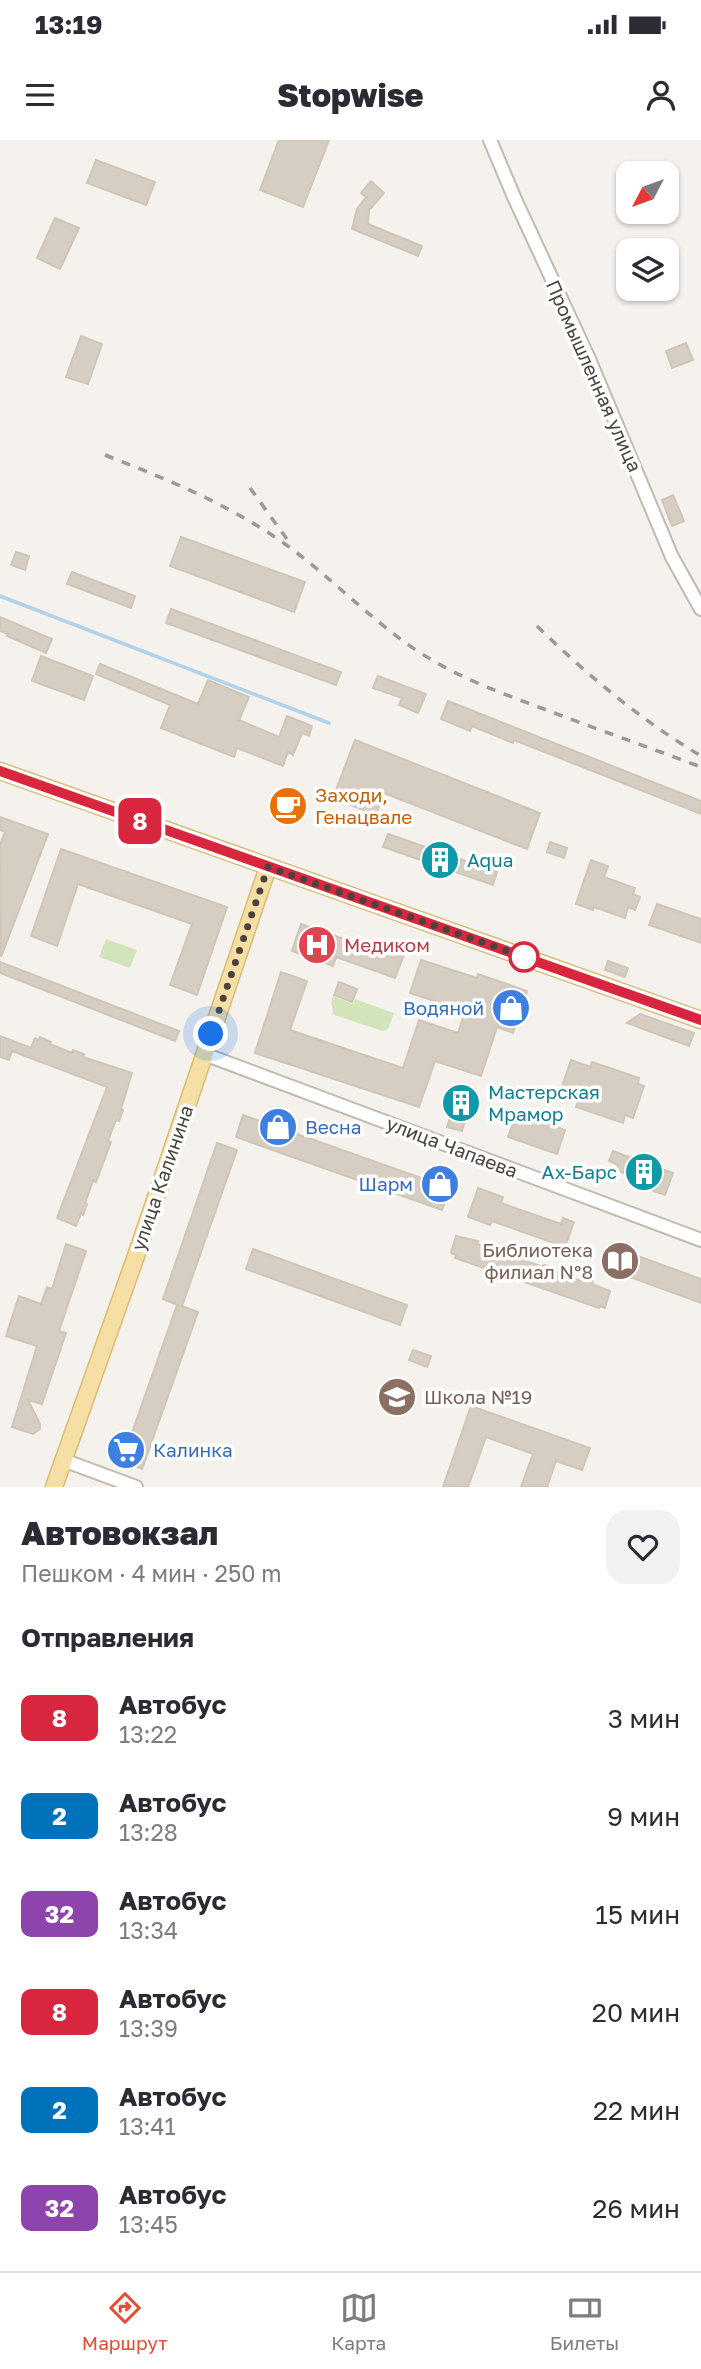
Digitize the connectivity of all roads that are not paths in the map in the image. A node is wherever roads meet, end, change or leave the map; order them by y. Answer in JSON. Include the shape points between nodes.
{"nodes":[{"id":1,"x":490,"y":140,"type":"edge"},
{"id":2,"x":701,"y":609,"type":"edge"},
{"id":3,"x":0,"y":771,"type":"edge"},
{"id":4,"x":268,"y":867,"type":"junction"},
{"id":5,"x":701,"y":1020,"type":"edge"},
{"id":6,"x":204,"y":1054,"type":"junction"},
{"id":7,"x":701,"y":1240,"type":"edge"},
{"id":8,"x":63,"y":1460,"type":"junction"},
{"id":9,"x":54,"y":1487,"type":"edge"},
{"id":10,"x":136,"y":1487,"type":"edge"}],
"edges":[{"from":1,"to":2,"type":"street","name":"Промышленная улица","via":[[672,557]]},
{"from":3,"to":4,"type":"main road"},
{"from":4,"to":5,"type":"main road"},
{"from":4,"to":6,"type":"main road","name":"улица Калинина"},
{"from":6,"to":7,"type":"street","name":"улица Чапаева"},
{"from":6,"to":8,"type":"main road","name":"улица Калинина"},
{"from":8,"to":9,"type":"main road","name":"улица Калинина"},
{"from":8,"to":10,"type":"street"}]}
